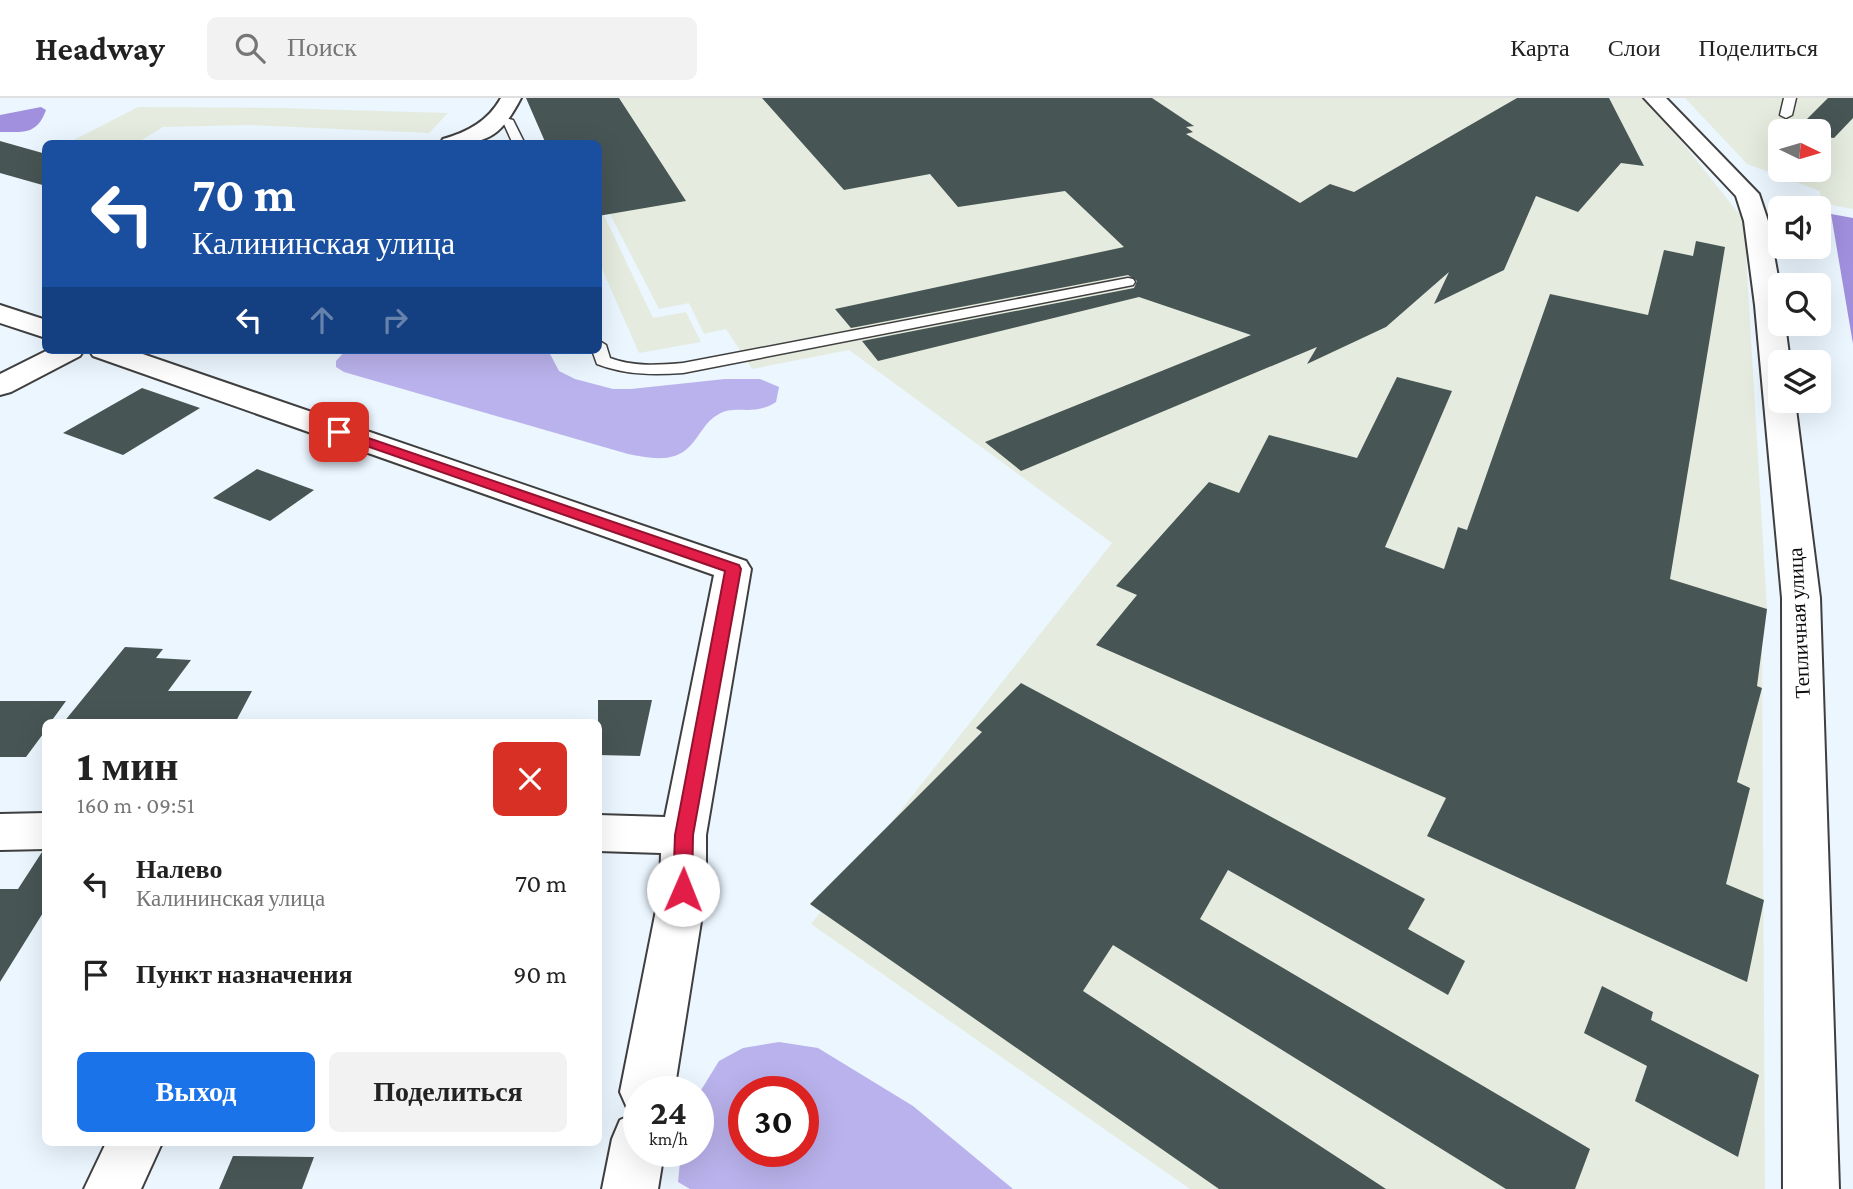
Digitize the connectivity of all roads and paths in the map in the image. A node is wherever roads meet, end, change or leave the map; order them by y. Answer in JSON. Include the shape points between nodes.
{"nodes":[{"id":1,"x":511,"y":98,"type":"edge"},
{"id":2,"x":1654,"y":98,"type":"edge"},
{"id":3,"x":1790,"y":98,"type":"edge"},
{"id":4,"x":1786,"y":115,"type":"dead end"},
{"id":5,"x":498,"y":117,"type":"junction"},
{"id":6,"x":464,"y":140,"type":"edge"},
{"id":7,"x":517,"y":140,"type":"edge"},
{"id":8,"x":1128,"y":282,"type":"dead end"},
{"id":9,"x":0,"y":313,"type":"edge"},
{"id":10,"x":42,"y":329,"type":"edge"},
{"id":11,"x":63,"y":354,"type":"edge"},
{"id":12,"x":115,"y":354,"type":"edge"},
{"id":13,"x":601,"y":354,"type":"edge"},
{"id":14,"x":0,"y":386,"type":"edge"},
{"id":15,"x":42,"y":831,"type":"edge"},
{"id":16,"x":0,"y":832,"type":"edge"},
{"id":17,"x":602,"y":833,"type":"edge"},
{"id":18,"x":684,"y":835,"type":"junction"},
{"id":19,"x":650,"y":1076,"type":"edge"},
{"id":20,"x":134,"y":1146,"type":"edge"},
{"id":21,"x":634,"y":1167,"type":"edge"},
{"id":22,"x":112,"y":1189,"type":"edge"},
{"id":23,"x":630,"y":1189,"type":"edge"},
{"id":24,"x":1811,"y":1189,"type":"edge"}],
"edges":[{"from":1,"to":5,"type":"street"},
{"from":2,"to":24,"type":"street","name":"Тепличная улица","via":[[1747,194],[1756,221],[1769,305],[1801,598]]},
{"from":3,"to":4,"type":"lane"},
{"from":5,"to":6,"type":"street","via":[[478,136]]},
{"from":5,"to":7,"type":"lane","via":[[509,122]]},
{"from":8,"to":13,"type":"lane","via":[[683,368],[618,367],[603,361]]},
{"from":9,"to":10,"type":"street"},
{"from":11,"to":14,"type":"street"},
{"from":12,"to":18,"type":"street","via":[[733,569]]},
{"from":15,"to":16,"type":"street"},
{"from":17,"to":18,"type":"street"},
{"from":18,"to":19,"type":"street","via":[[683,890]]},
{"from":20,"to":22,"type":"street"},
{"from":21,"to":23,"type":"street"}]}
